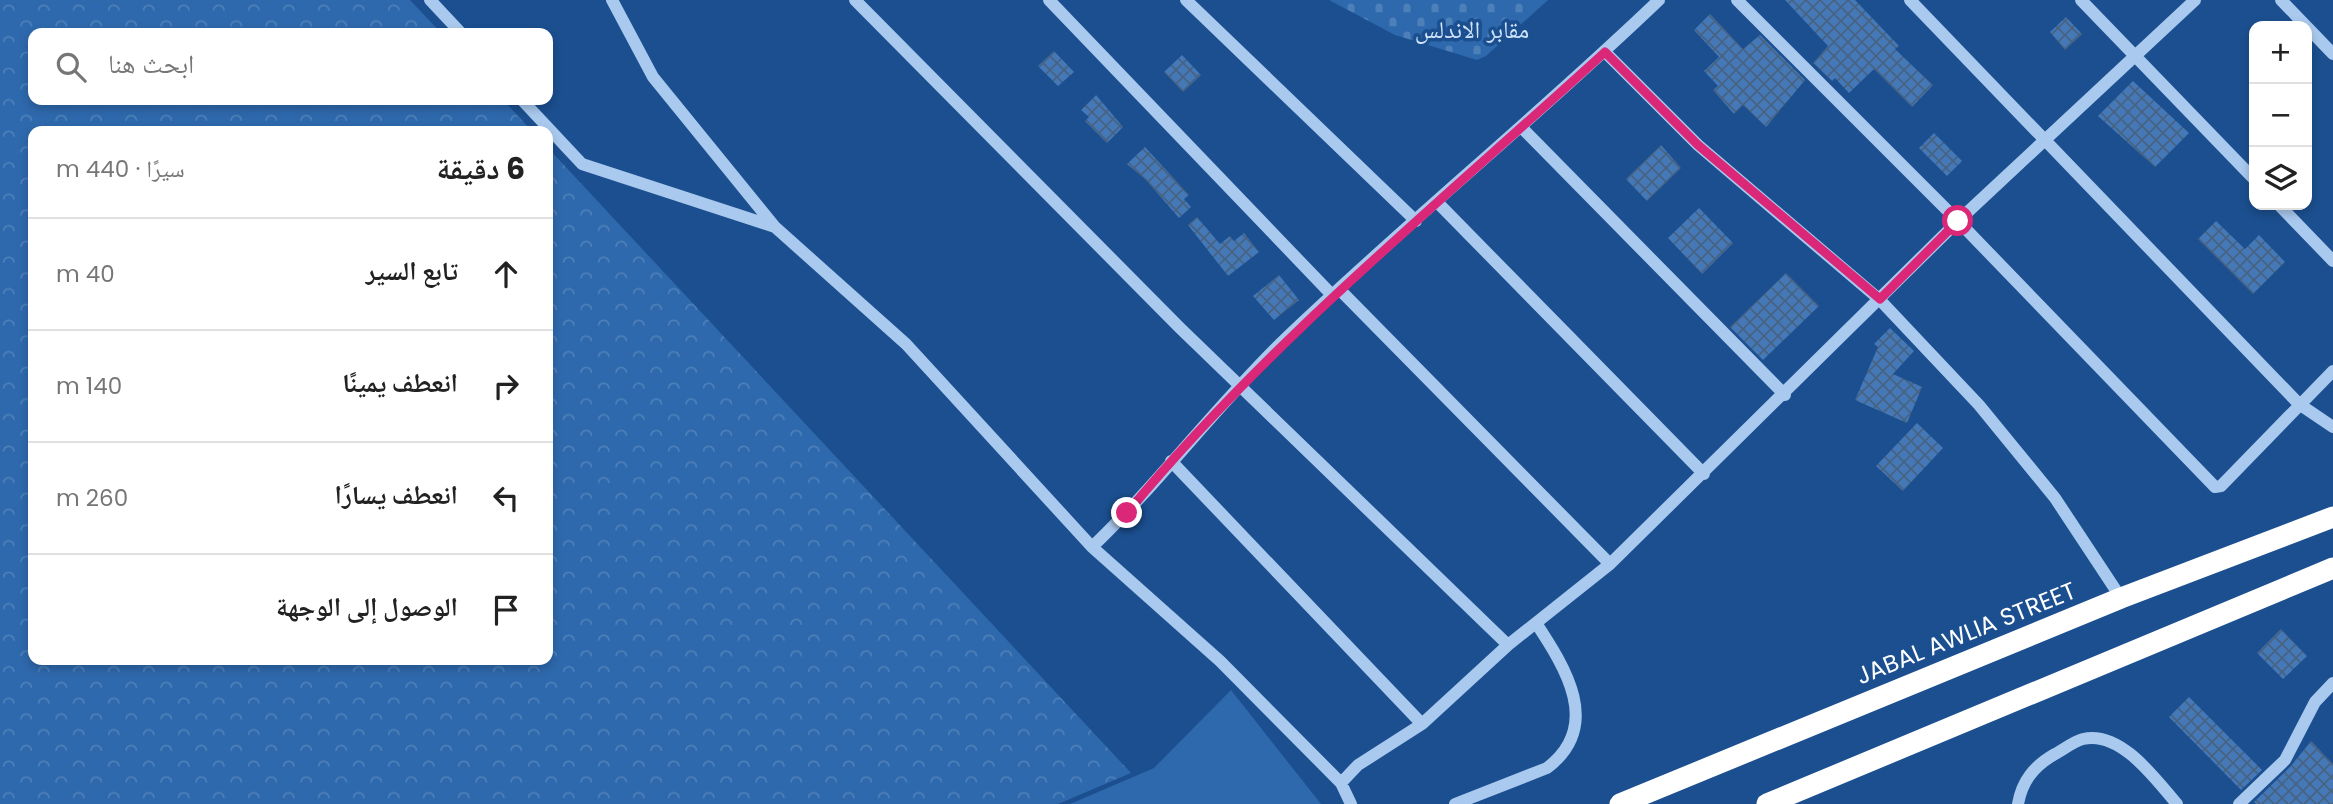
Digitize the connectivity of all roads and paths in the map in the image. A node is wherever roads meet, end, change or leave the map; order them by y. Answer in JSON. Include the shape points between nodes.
{"nodes":[{"id":1,"x":430,"y":0,"type":"edge"},
{"id":2,"x":612,"y":0,"type":"edge"},
{"id":3,"x":855,"y":0,"type":"edge"},
{"id":4,"x":1049,"y":0,"type":"edge"},
{"id":5,"x":1186,"y":0,"type":"edge"},
{"id":6,"x":1659,"y":0,"type":"edge"},
{"id":7,"x":1737,"y":0,"type":"edge"},
{"id":8,"x":1910,"y":0,"type":"edge"},
{"id":9,"x":2081,"y":0,"type":"edge"},
{"id":10,"x":2195,"y":0,"type":"edge"},
{"id":11,"x":2281,"y":0,"type":"edge"},
{"id":12,"x":2300,"y":21,"type":"edge"},
{"id":13,"x":456,"y":28,"type":"edge"},
{"id":14,"x":2312,"y":33,"type":"edge"},
{"id":15,"x":1605,"y":52,"type":"junction"},
{"id":16,"x":2333,"y":54,"type":"edge"},
{"id":17,"x":2136,"y":55,"type":"junction"},
{"id":18,"x":527,"y":105,"type":"edge"},
{"id":19,"x":546,"y":126,"type":"edge"},
{"id":20,"x":1522,"y":128,"type":"junction"},
{"id":21,"x":553,"y":133,"type":"edge"},
{"id":22,"x":2045,"y":140,"type":"junction"},
{"id":23,"x":2249,"y":174,"type":"edge"},
{"id":24,"x":1438,"y":203,"type":"junction"},
{"id":25,"x":2284,"y":210,"type":"edge"},
{"id":26,"x":1416,"y":220,"type":"junction"},
{"id":27,"x":1958,"y":221,"type":"junction"},
{"id":28,"x":775,"y":227,"type":"junction"},
{"id":29,"x":2333,"y":261,"type":"edge"},
{"id":30,"x":1336,"y":292,"type":"junction"},
{"id":31,"x":1880,"y":299,"type":"junction"},
{"id":32,"x":2333,"y":371,"type":"edge"},
{"id":33,"x":1239,"y":386,"type":"junction"},
{"id":34,"x":1785,"y":395,"type":"junction"},
{"id":35,"x":2299,"y":404,"type":"junction"},
{"id":36,"x":2333,"y":427,"type":"edge"},
{"id":37,"x":1171,"y":461,"type":"junction"},
{"id":38,"x":1704,"y":474,"type":"junction"},
{"id":39,"x":2333,"y":517,"type":"edge"},
{"id":40,"x":1092,"y":547,"type":"junction"},
{"id":41,"x":1610,"y":564,"type":"junction"},
{"id":42,"x":2333,"y":568,"type":"edge"},
{"id":43,"x":2121,"y":598,"type":"junction"},
{"id":44,"x":1536,"y":623,"type":"junction"},
{"id":45,"x":1508,"y":645,"type":"junction"},
{"id":46,"x":2333,"y":683,"type":"edge"},
{"id":47,"x":1422,"y":724,"type":"junction"},
{"id":48,"x":1341,"y":783,"type":"junction"},
{"id":49,"x":1351,"y":804,"type":"edge"},
{"id":50,"x":1455,"y":804,"type":"edge"},
{"id":51,"x":1620,"y":804,"type":"edge"},
{"id":52,"x":1767,"y":804,"type":"edge"},
{"id":53,"x":2018,"y":804,"type":"edge"},
{"id":54,"x":2177,"y":804,"type":"edge"},
{"id":55,"x":2239,"y":804,"type":"edge"}],
"edges":[{"from":1,"to":13,"type":"street"},
{"from":2,"to":28,"type":"street","via":[[653,77]]},
{"from":3,"to":33,"type":"street"},
{"from":4,"to":30,"type":"street"},
{"from":5,"to":26,"type":"street"},
{"from":6,"to":15,"type":"street"},
{"from":7,"to":27,"type":"street"},
{"from":8,"to":22,"type":"street"},
{"from":9,"to":17,"type":"street"},
{"from":10,"to":17,"type":"street"},
{"from":11,"to":12,"type":"street"},
{"from":14,"to":16,"type":"street"},
{"from":15,"to":20,"type":"street"},
{"from":15,"to":31,"type":"street","via":[[1698,145]]},
{"from":17,"to":22,"type":"street"},
{"from":17,"to":23,"type":"street"},
{"from":18,"to":19,"type":"street"},
{"from":20,"to":24,"type":"street"},
{"from":20,"to":34,"type":"street"},
{"from":21,"to":28,"type":"street","via":[[582,164]]},
{"from":22,"to":27,"type":"street"},
{"from":22,"to":35,"type":"street"},
{"from":24,"to":26,"type":"street"},
{"from":24,"to":38,"type":"street"},
{"from":25,"to":29,"type":"street"},
{"from":26,"to":30,"type":"street"},
{"from":27,"to":31,"type":"street"},
{"from":27,"to":35,"type":"street","via":[[2215,487],[2221,486]]},
{"from":28,"to":40,"type":"street","via":[[906,344]]},
{"from":30,"to":33,"type":"street"},
{"from":30,"to":41,"type":"street"},
{"from":31,"to":34,"type":"street"},
{"from":31,"to":43,"type":"street","via":[[1979,405],[2055,498]]},
{"from":32,"to":35,"type":"street"},
{"from":33,"to":37,"type":"street"},
{"from":33,"to":45,"type":"street"},
{"from":34,"to":38,"type":"street"},
{"from":35,"to":36,"type":"street"},
{"from":37,"to":40,"type":"street"},
{"from":37,"to":47,"type":"street"},
{"from":38,"to":41,"type":"street"},
{"from":39,"to":43,"type":"highway","name":"JABAL AWLIA STREET"},
{"from":40,"to":48,"type":"street","via":[[1220,661]]},
{"from":41,"to":44,"type":"street"},
{"from":42,"to":52,"type":"highway"},
{"from":43,"to":51,"type":"highway","name":"JABAL AWLIA STREET"},
{"from":44,"to":45,"type":"street"},
{"from":44,"to":50,"type":"street","via":[[1574,690],[1571,740],[1547,768]]},
{"from":45,"to":47,"type":"street"},
{"from":46,"to":55,"type":"street","via":[[2315,702],[2285,760]]},
{"from":47,"to":48,"type":"street","via":[[1358,765]]},
{"from":48,"to":49,"type":"street"},
{"from":53,"to":54,"type":"street","via":[[2021,788],[2039,763],[2084,738],[2108,741],[2140,761]]}]}
